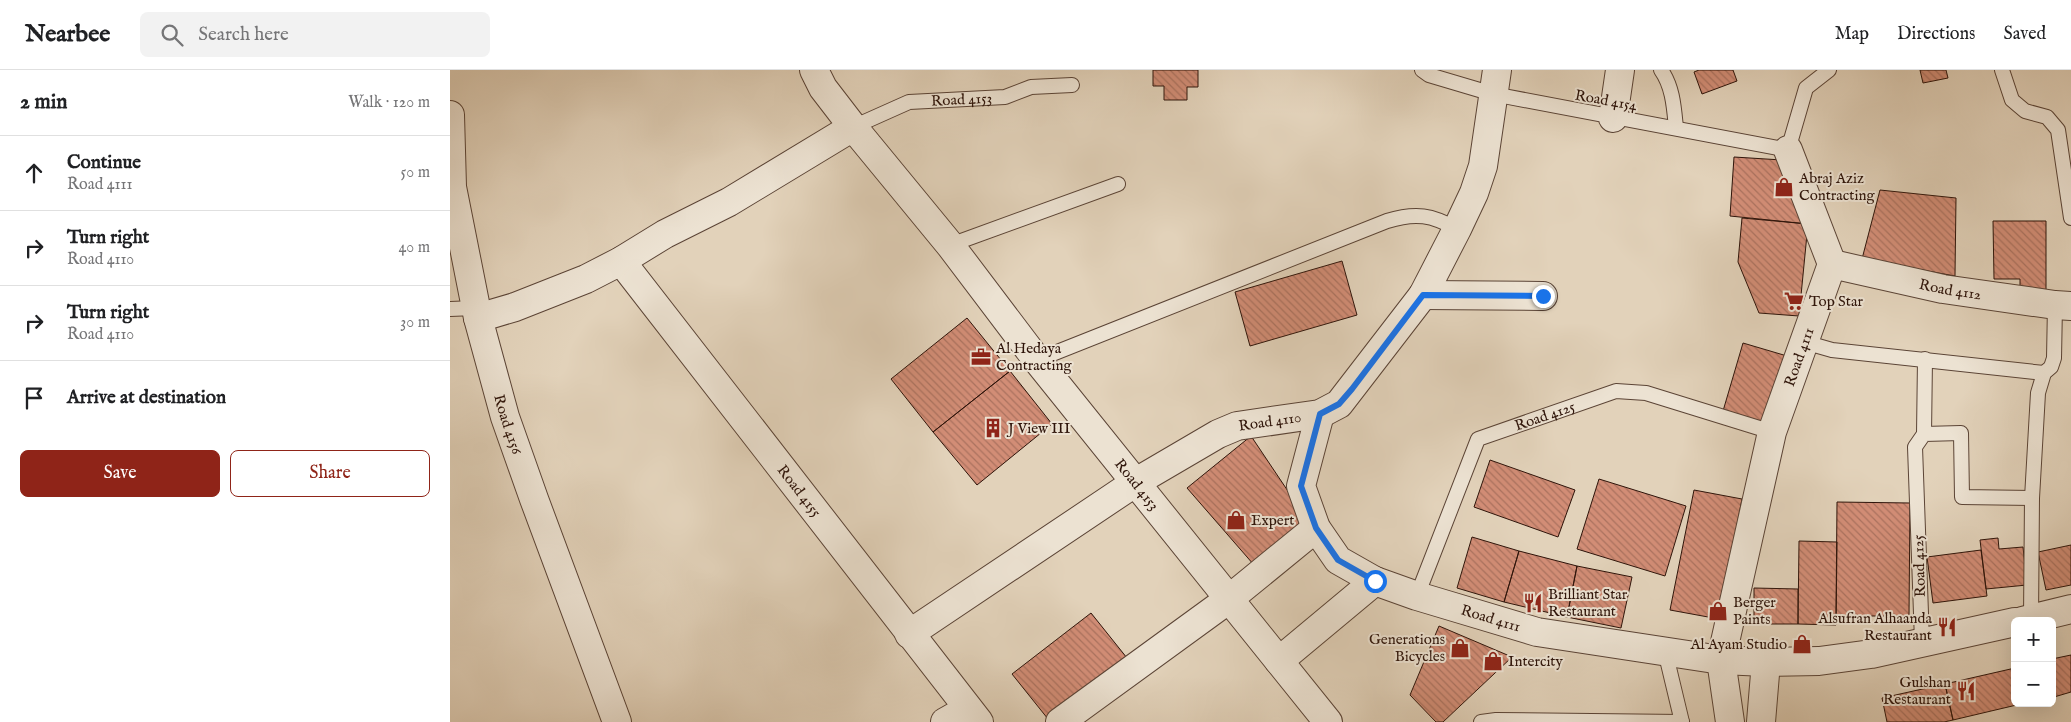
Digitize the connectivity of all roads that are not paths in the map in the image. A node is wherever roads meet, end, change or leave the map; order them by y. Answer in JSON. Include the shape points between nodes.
{"nodes":[{"id":1,"x":814,"y":70,"type":"edge"},
{"id":2,"x":1422,"y":70,"type":"edge"},
{"id":3,"x":1620,"y":70,"type":"edge"},
{"id":4,"x":1661,"y":70,"type":"edge"},
{"id":5,"x":1829,"y":70,"type":"edge"},
{"id":6,"x":2002,"y":70,"type":"edge"},
{"id":7,"x":1495,"y":82,"type":"edge"},
{"id":8,"x":1072,"y":85,"type":"dead end"},
{"id":9,"x":450,"y":115,"type":"edge"},
{"id":10,"x":1613,"y":118,"type":"junction"},
{"id":11,"x":853,"y":127,"type":"junction"},
{"id":12,"x":1676,"y":128,"type":"junction"},
{"id":13,"x":2065,"y":140,"type":"edge"},
{"id":14,"x":1788,"y":150,"type":"junction"},
{"id":15,"x":1118,"y":184,"type":"dead end"},
{"id":16,"x":2071,"y":218,"type":"edge"},
{"id":17,"x":1457,"y":229,"type":"junction"},
{"id":18,"x":950,"y":245,"type":"junction"},
{"id":19,"x":621,"y":261,"type":"junction"},
{"id":20,"x":1832,"y":264,"type":"junction"},
{"id":21,"x":1423,"y":295,"type":"junction"},
{"id":22,"x":1543,"y":296,"type":"dead end"},
{"id":23,"x":2063,"y":306,"type":"edge"},
{"id":24,"x":468,"y":312,"type":"edge"},
{"id":25,"x":1804,"y":342,"type":"junction"},
{"id":26,"x":1925,"y":359,"type":"junction"},
{"id":27,"x":1037,"y":360,"type":"junction"},
{"id":28,"x":2044,"y":373,"type":"junction"},
{"id":29,"x":1320,"y":414,"type":"junction"},
{"id":30,"x":1772,"y":432,"type":"junction"},
{"id":31,"x":1924,"y":434,"type":"junction"},
{"id":32,"x":1136,"y":482,"type":"junction"},
{"id":33,"x":2032,"y":498,"type":"junction"},
{"id":34,"x":1316,"y":528,"type":"junction"},
{"id":35,"x":1375,"y":581,"type":"junction"},
{"id":36,"x":1417,"y":596,"type":"junction"},
{"id":37,"x":1229,"y":599,"type":"junction"},
{"id":38,"x":2071,"y":609,"type":"edge"},
{"id":39,"x":2022,"y":617,"type":"edge"},
{"id":40,"x":2038,"y":617,"type":"edge"},
{"id":41,"x":2011,"y":623,"type":"edge"},
{"id":42,"x":909,"y":634,"type":"junction"},
{"id":43,"x":1922,"y":642,"type":"junction"},
{"id":44,"x":1665,"y":651,"type":"junction"},
{"id":45,"x":1279,"y":660,"type":"junction"},
{"id":46,"x":1721,"y":660,"type":"junction"},
{"id":47,"x":1766,"y":662,"type":"junction"},
{"id":48,"x":964,"y":718,"type":"edge"},
{"id":49,"x":618,"y":722,"type":"edge"},
{"id":50,"x":1060,"y":722,"type":"edge"},
{"id":51,"x":1328,"y":722,"type":"edge"},
{"id":52,"x":1481,"y":722,"type":"edge"},
{"id":53,"x":1730,"y":722,"type":"edge"},
{"id":54,"x":1761,"y":722,"type":"edge"}],
"edges":[{"from":1,"to":11,"type":"street","name":"Road 4153","via":[[823,88]]},
{"from":2,"to":7,"type":"lane","name":"Road 4154","via":[[1430,75]]},
{"from":3,"to":10,"type":"street"},
{"from":4,"to":12,"type":"lane","via":[[1671,90]]},
{"from":5,"to":14,"type":"lane","via":[[1806,88]]},
{"from":6,"to":13,"type":"lane","via":[[2012,100],[2025,111],[2047,117]]},
{"from":7,"to":10,"type":"lane","name":"Road 4154"},
{"from":7,"to":17,"type":"street","name":"Road 4110","via":[[1483,166]]},
{"from":8,"to":11,"type":"lane","name":"Road 4153","via":[[1031,86],[1005,97],[909,102]]},
{"from":9,"to":24,"type":"street","name":"Road 4156","via":[[452,188]]},
{"from":10,"to":12,"type":"lane","name":"Road 4154"},
{"from":11,"to":18,"type":"street","name":"Road 4153"},
{"from":11,"to":19,"type":"street","via":[[750,190]]},
{"from":12,"to":14,"type":"lane","name":"Road 4154"},
{"from":13,"to":16,"type":"lane"},
{"from":14,"to":20,"type":"street"},
{"from":15,"to":18,"type":"lane"},
{"from":17,"to":21,"type":"street","name":"Road 4110"},
{"from":17,"to":27,"type":"lane","via":[[1423,215],[1387,220]]},
{"from":18,"to":27,"type":"street","name":"Road 4153"},
{"from":19,"to":24,"type":"street","via":[[551,294]]},
{"from":19,"to":42,"type":"street","name":"Road 4155"},
{"from":20,"to":23,"type":"street","name":"Road 4112","via":[[1943,289]]},
{"from":20,"to":25,"type":"street","name":"Road 4111"},
{"from":21,"to":22,"type":"street"},
{"from":21,"to":29,"type":"street","name":"Road 4110","via":[[1352,389],[1339,404]]},
{"from":23,"to":28,"type":"lane","via":[[2054,358]]},
{"from":24,"to":49,"type":"street","name":"Road 4156"},
{"from":25,"to":26,"type":"lane","via":[[1832,350]]},
{"from":25,"to":30,"type":"street","name":"Road 4111"},
{"from":26,"to":28,"type":"lane"},
{"from":26,"to":31,"type":"lane","name":"Road 4125"},
{"from":27,"to":32,"type":"street","name":"Road 4153"},
{"from":28,"to":33,"type":"lane","via":[[2038,393]]},
{"from":29,"to":32,"type":"street","name":"Road 4110","via":[[1237,426]]},
{"from":29,"to":34,"type":"street","name":"Road 4111","via":[[1301,486]]},
{"from":30,"to":36,"type":"lane","name":"Road 4125","via":[[1646,393],[1616,391],[1478,439]]},
{"from":30,"to":46,"type":"street","name":"Road 4111"},
{"from":31,"to":33,"type":"lane","via":[[1961,433],[1962,497]]},
{"from":31,"to":43,"type":"lane","name":"Road 4125","via":[[1915,447]]},
{"from":32,"to":37,"type":"street","name":"Road 4153"},
{"from":32,"to":42,"type":"street","name":"Road 4110"},
{"from":33,"to":39,"type":"lane"},
{"from":34,"to":35,"type":"street","name":"Road 4111","via":[[1338,560]]},
{"from":34,"to":37,"type":"street"},
{"from":35,"to":36,"type":"street","name":"Road 4111"},
{"from":35,"to":45,"type":"street"},
{"from":36,"to":44,"type":"street","name":"Road 4111","via":[[1537,632]]},
{"from":37,"to":45,"type":"street","name":"Road 4153"},
{"from":37,"to":50,"type":"street"},
{"from":38,"to":40,"type":"street"},
{"from":41,"to":43,"type":"street"},
{"from":42,"to":48,"type":"street","name":"Road 4155"},
{"from":43,"to":47,"type":"street","via":[[1871,654]]},
{"from":44,"to":46,"type":"street","name":"Road 4111"},
{"from":44,"to":52,"type":"lane","via":[[1682,722]]},
{"from":45,"to":51,"type":"street","name":"Road 4153"},
{"from":46,"to":47,"type":"street","name":"Road 4111"},
{"from":46,"to":53,"type":"street","name":"Road 4111"},
{"from":47,"to":54,"type":"street"}]}
